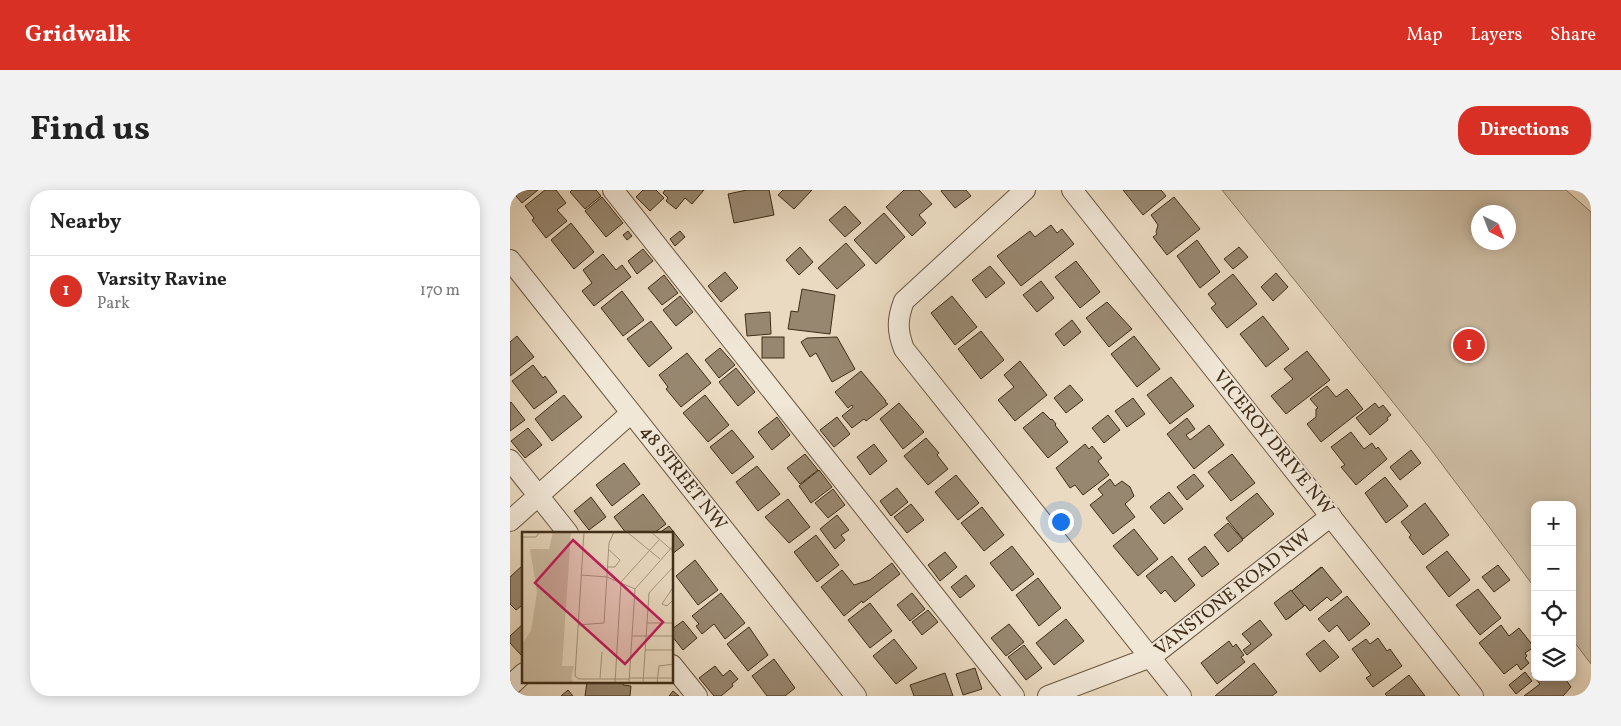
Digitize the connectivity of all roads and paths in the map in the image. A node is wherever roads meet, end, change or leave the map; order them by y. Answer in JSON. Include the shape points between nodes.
{"nodes":[{"id":1,"x":613,"y":190,"type":"edge"},
{"id":2,"x":1025,"y":190,"type":"edge"},
{"id":3,"x":1072,"y":190,"type":"edge"},
{"id":4,"x":510,"y":260,"type":"edge"},
{"id":5,"x":631,"y":413,"type":"junction"},
{"id":6,"x":510,"y":460,"type":"edge"},
{"id":7,"x":538,"y":496,"type":"junction"},
{"id":8,"x":1331,"y":516,"type":"junction"},
{"id":9,"x":510,"y":521,"type":"edge"},
{"id":10,"x":566,"y":532,"type":"edge"},
{"id":11,"x":1151,"y":658,"type":"junction"},
{"id":12,"x":674,"y":667,"type":"edge"},
{"id":13,"x":522,"y":675,"type":"edge"},
{"id":14,"x":510,"y":686,"type":"edge"},
{"id":15,"x":697,"y":696,"type":"edge"},
{"id":16,"x":856,"y":696,"type":"edge"},
{"id":17,"x":1014,"y":696,"type":"edge"},
{"id":18,"x":1048,"y":696,"type":"edge"},
{"id":19,"x":1181,"y":696,"type":"edge"},
{"id":20,"x":1473,"y":696,"type":"edge"}],
"edges":[{"from":1,"to":17,"type":"street"},
{"from":2,"to":11,"type":"street","via":[[904,301],[898,324],[899,337],[904,348]]},
{"from":3,"to":8,"type":"street","name":"VICEROY DRIVE NW"},
{"from":4,"to":5,"type":"street","name":"48 STREET NW"},
{"from":5,"to":7,"type":"street"},
{"from":5,"to":16,"type":"street","name":"48 STREET NW"},
{"from":6,"to":7,"type":"street"},
{"from":7,"to":9,"type":"street"},
{"from":7,"to":10,"type":"street"},
{"from":8,"to":11,"type":"street","name":"VANSTONE ROAD NW"},
{"from":8,"to":20,"type":"street","name":"VICEROY DRIVE NW"},
{"from":11,"to":18,"type":"street","name":"VANSTONE ROAD NW"},
{"from":11,"to":19,"type":"street"},
{"from":12,"to":15,"type":"street"},
{"from":13,"to":14,"type":"street"}]}
